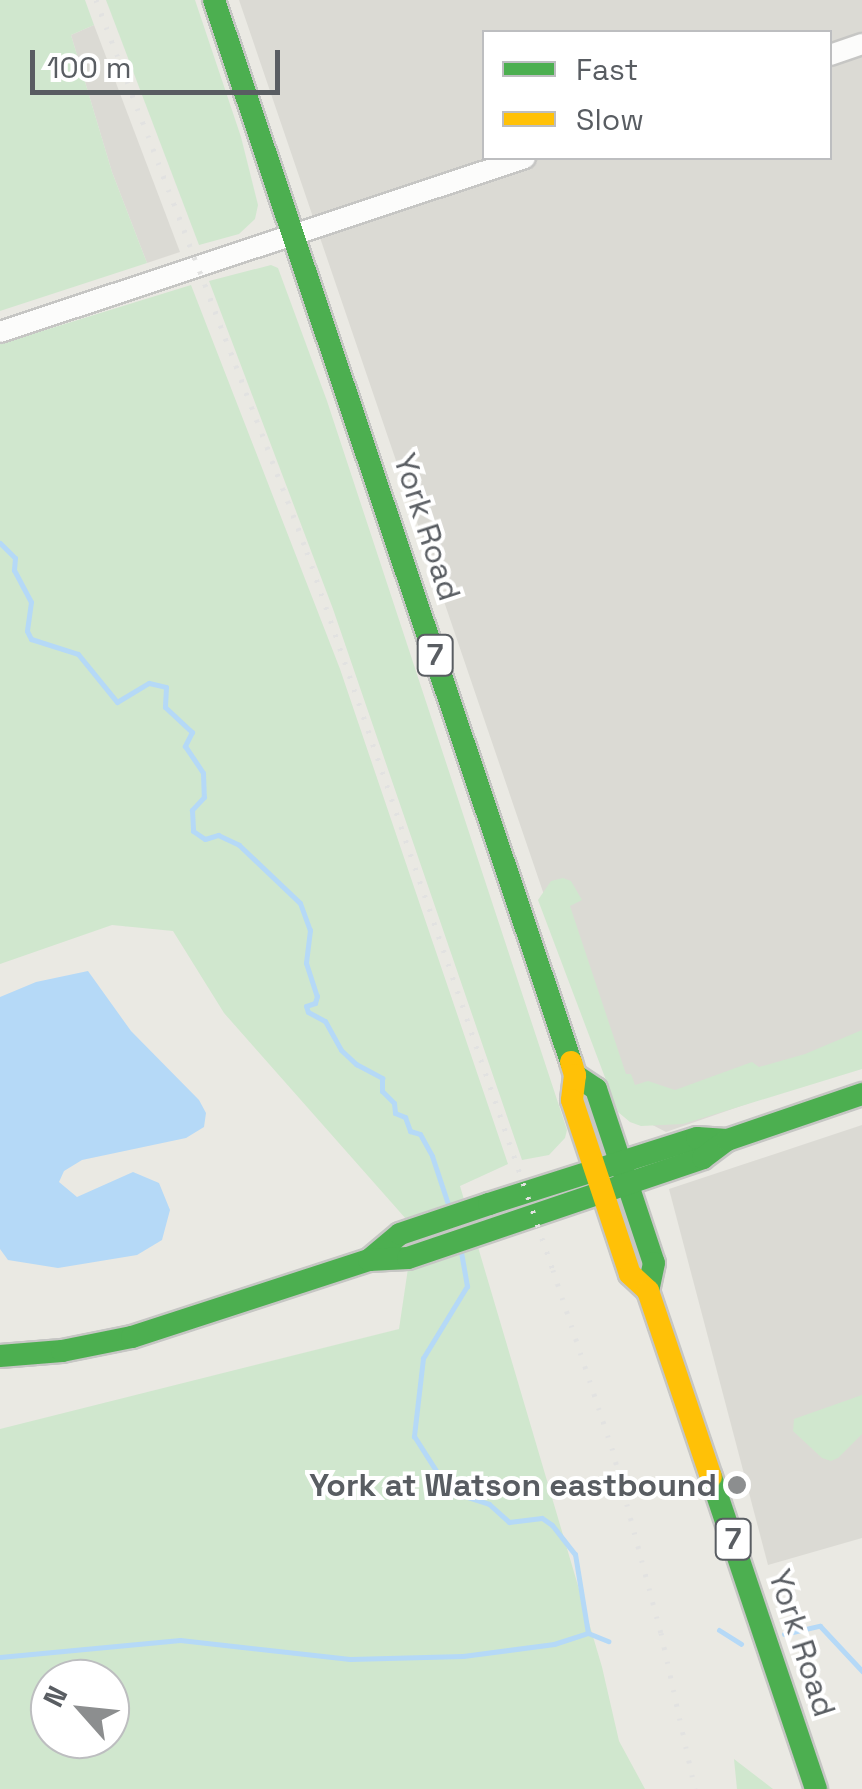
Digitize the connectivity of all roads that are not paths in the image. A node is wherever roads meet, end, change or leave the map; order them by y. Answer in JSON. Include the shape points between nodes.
{"nodes":[{"id":1,"x":214,"y":0,"type":"edge"},
{"id":2,"x":862,"y":44,"type":"edge"},
{"id":3,"x":832,"y":54,"type":"edge"},
{"id":4,"x":519,"y":160,"type":"edge"},
{"id":5,"x":296,"y":235,"type":"junction"},
{"id":6,"x":0,"y":332,"type":"edge"},
{"id":7,"x":575,"y":1075,"type":"junction"},
{"id":8,"x":862,"y":1094,"type":"edge"},
{"id":9,"x":596,"y":1170,"type":"junction"},
{"id":10,"x":624,"y":1174,"type":"junction"},
{"id":11,"x":604,"y":1194,"type":"junction"},
{"id":12,"x":368,"y":1260,"type":"junction"},
{"id":13,"x":648,"y":1291,"type":"junction"},
{"id":14,"x":0,"y":1356,"type":"edge"},
{"id":15,"x":816,"y":1789,"type":"edge"}],
"edges":[{"from":1,"to":5,"type":"main road","name":"York Road","number":"7"},
{"from":2,"to":3,"type":"street"},
{"from":4,"to":5,"type":"street"},
{"from":5,"to":6,"type":"street"},
{"from":5,"to":7,"type":"main road","name":"York Road","number":"7"},
{"from":7,"to":9,"type":"main road","name":"York Road","number":"7","via":[[572,1100]]},
{"from":7,"to":10,"type":"main road","name":"York Road","number":"7","via":[[596,1089]]},
{"from":8,"to":10,"type":"main road","via":[[727,1140],[696,1138]]},
{"from":9,"to":10,"type":"main road"},
{"from":9,"to":11,"type":"main road","name":"York Road","number":"7"},
{"from":9,"to":12,"type":"main road","via":[[400,1234]]},
{"from":10,"to":11,"type":"main road"},
{"from":10,"to":13,"type":"main road","name":"York Road","number":"7","via":[[654,1263]]},
{"from":11,"to":12,"type":"main road","via":[[408,1258]]},
{"from":11,"to":13,"type":"main road","name":"York Road","number":"7","via":[[630,1274]]},
{"from":12,"to":14,"type":"main road","via":[[132,1336]]},
{"from":13,"to":15,"type":"main road","name":"York Road","number":"7"}]}
